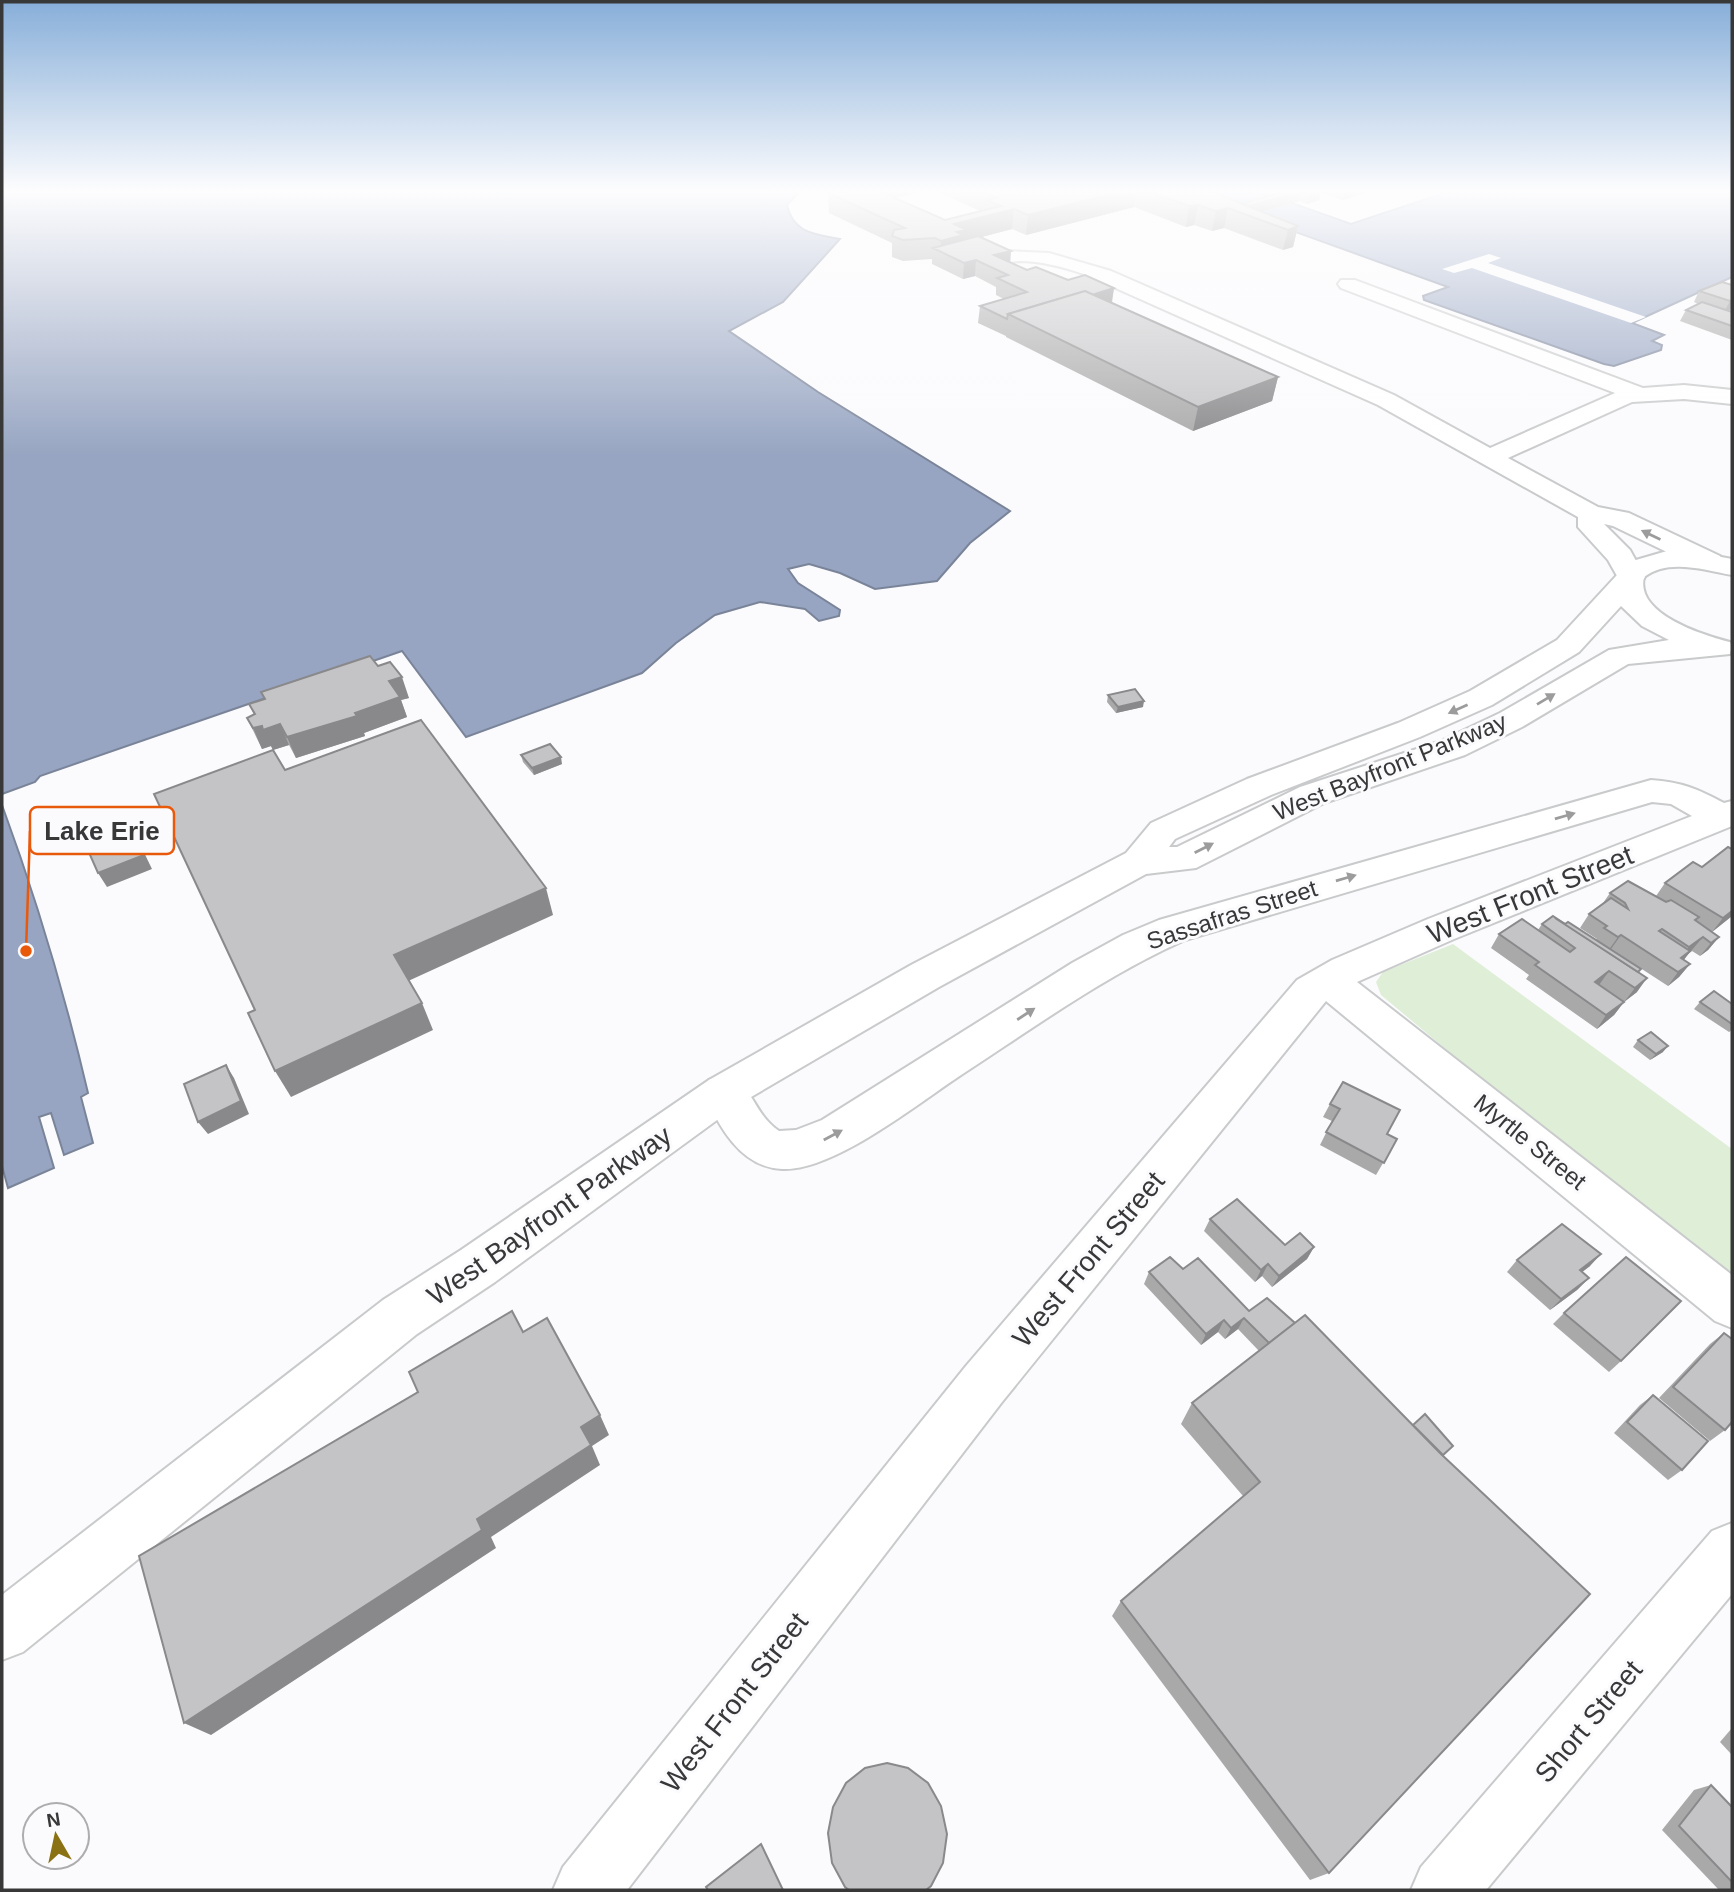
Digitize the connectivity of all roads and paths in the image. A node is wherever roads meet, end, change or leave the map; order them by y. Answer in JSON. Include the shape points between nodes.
{"nodes":[{"id":1,"x":1114,"y":279,"type":"edge"},
{"id":2,"x":1348,"y":284,"type":"dead end"},
{"id":3,"x":1638,"y":394,"type":"junction"},
{"id":4,"x":1732,"y":397,"type":"edge"},
{"id":5,"x":1492,"y":456,"type":"junction"},
{"id":6,"x":1591,"y":514,"type":"junction"},
{"id":7,"x":1721,"y":564,"type":"edge"},
{"id":8,"x":1629,"y":579,"type":"junction"},
{"id":9,"x":1726,"y":649,"type":"edge"},
{"id":10,"x":1727,"y":815,"type":"edge"},
{"id":11,"x":1139,"y":862,"type":"junction"},
{"id":12,"x":1327,"y":980,"type":"junction"},
{"id":13,"x":724,"y":1093,"type":"junction"},
{"id":14,"x":1732,"y":1305,"type":"edge"},
{"id":15,"x":1732,"y":1551,"type":"edge"},
{"id":16,"x":2,"y":1631,"type":"edge"},
{"id":17,"x":586,"y":1890,"type":"edge"},
{"id":18,"x":1444,"y":1890,"type":"edge"}],
"edges":[{"from":1,"to":5,"type":"main road","via":[[1350,383]]},
{"from":2,"to":3,"type":"main road"},
{"from":3,"to":4,"type":"main road"},
{"from":3,"to":5,"type":"main road"},
{"from":5,"to":6,"type":"main road"},
{"from":7,"to":6,"type":"main road","one_way":true,"via":[[1620,519]]},
{"from":6,"to":8,"type":"main road","via":[[1591,527],[1620,556]]},
{"from":7,"to":8,"type":"main road","name":"West Bayfront Parkway","via":[[1664,560],[1646,564]]},
{"from":8,"to":9,"type":"main road","via":[[1628,593],[1649,618],[1669,631]]},
{"from":8,"to":11,"type":"main road","name":"West Bayfront Parkway","one_way":true,"via":[[1568,646],[1481,698],[1259,787],[1163,831]]},
{"from":11,"to":9,"type":"main road","name":"West Bayfront Parkway","one_way":true,"via":[[1183,859],[1312,795],[1453,748],[1620,656],[1669,649]]},
{"from":10,"to":12,"type":"main road","name":"West Front Street","via":[[1441,929]]},
{"from":13,"to":10,"type":"main road","name":"Sassafras Street","one_way":true,"via":[[757,1142],[782,1150],[801,1148],[838,1133],[1086,974],[1172,930],[1651,791],[1678,793]]},
{"from":11,"to":13,"type":"main road","name":"West Bayfront Parkway","via":[[925,976]]},
{"from":12,"to":14,"type":"main road","name":"Myrtle Street"},
{"from":12,"to":17,"type":"main road","name":"West Front Street","via":[[1301,1002],[984,1384]]},
{"from":13,"to":16,"type":"main road","name":"West Bayfront Parkway","via":[[400,1317]]},
{"from":15,"to":18,"type":"main road","name":"Short Street"}]}
